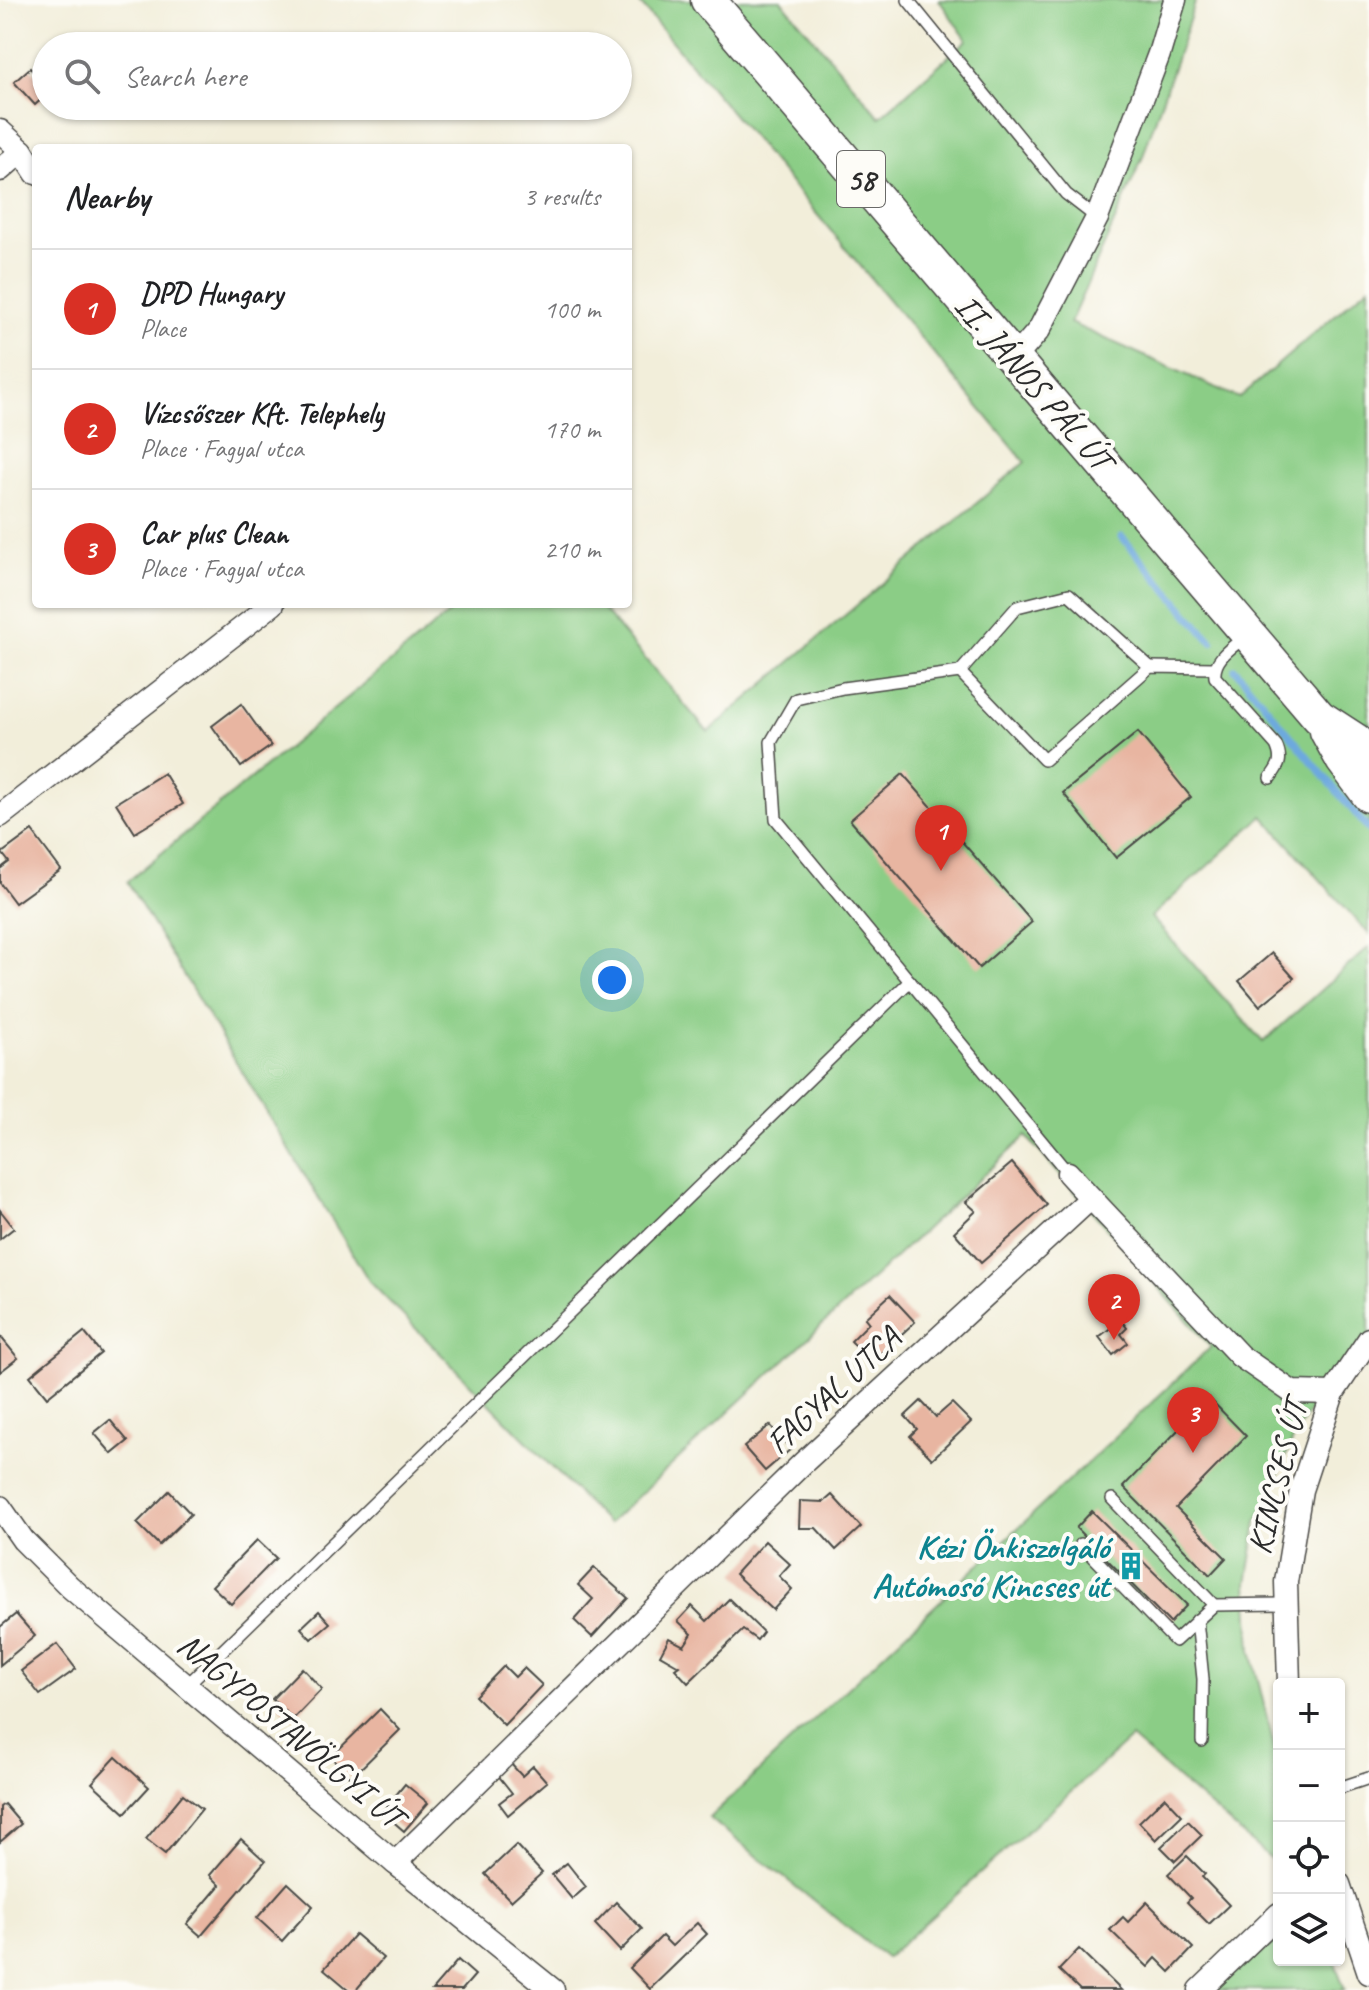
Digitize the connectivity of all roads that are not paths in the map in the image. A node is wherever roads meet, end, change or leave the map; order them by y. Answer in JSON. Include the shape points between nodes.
{"nodes":[{"id":1,"x":708,"y":0,"type":"edge"},
{"id":2,"x":908,"y":0,"type":"edge"},
{"id":3,"x":1175,"y":0,"type":"edge"},
{"id":4,"x":0,"y":131,"type":"edge"},
{"id":5,"x":22,"y":151,"type":"junction"},
{"id":6,"x":32,"y":167,"type":"edge"},
{"id":7,"x":0,"y":170,"type":"edge"},
{"id":8,"x":1097,"y":218,"type":"junction"},
{"id":9,"x":1014,"y":359,"type":"junction"},
{"id":10,"x":268,"y":608,"type":"edge"},
{"id":11,"x":1249,"y":633,"type":"junction"},
{"id":12,"x":1150,"y":667,"type":"junction"},
{"id":13,"x":1214,"y":668,"type":"junction"},
{"id":14,"x":960,"y":672,"type":"junction"},
{"id":15,"x":1319,"y":717,"type":"junction"},
{"id":16,"x":1369,"y":755,"type":"edge"},
{"id":17,"x":1270,"y":778,"type":"dead end"},
{"id":18,"x":1369,"y":795,"type":"edge"},
{"id":19,"x":0,"y":816,"type":"edge"},
{"id":20,"x":910,"y":981,"type":"junction"},
{"id":21,"x":1068,"y":1173,"type":"joint"},
{"id":22,"x":1091,"y":1198,"type":"junction"},
{"id":23,"x":1368,"y":1342,"type":"edge"},
{"id":24,"x":1333,"y":1393,"type":"junction"},
{"id":25,"x":1112,"y":1499,"type":"dead end"},
{"id":26,"x":0,"y":1507,"type":"edge"},
{"id":27,"x":1081,"y":1544,"type":"dead end"},
{"id":28,"x":1286,"y":1604,"type":"junction"},
{"id":29,"x":1214,"y":1605,"type":"junction"},
{"id":30,"x":1197,"y":1620,"type":"junction"},
{"id":31,"x":1289,"y":1678,"type":"edge"},
{"id":32,"x":186,"y":1686,"type":"junction"},
{"id":33,"x":1202,"y":1741,"type":"dead end"},
{"id":34,"x":1369,"y":1778,"type":"edge"},
{"id":35,"x":1345,"y":1786,"type":"edge"},
{"id":36,"x":395,"y":1863,"type":"junction"},
{"id":37,"x":1342,"y":1894,"type":"edge"},
{"id":38,"x":1273,"y":1920,"type":"edge"},
{"id":39,"x":1369,"y":1973,"type":"edge"},
{"id":40,"x":553,"y":1990,"type":"edge"},
{"id":41,"x":1200,"y":1990,"type":"edge"}],
"edges":[{"from":1,"to":9,"type":"main road","name":"II. JÁNOS PÁL ÚT","number":"58"},
{"from":2,"to":8,"type":"lane","via":[[1066,194]]},
{"from":3,"to":8,"type":"street"},
{"from":4,"to":5,"type":"street"},
{"from":5,"to":6,"type":"street"},
{"from":5,"to":7,"type":"street"},
{"from":8,"to":9,"type":"street","via":[[1039,330]]},
{"from":9,"to":11,"type":"main road","name":"II. JÁNOS PÁL ÚT","number":"58"},
{"from":10,"to":19,"type":"street"},
{"from":11,"to":13,"type":"lane"},
{"from":11,"to":15,"type":"main road","name":"II. JÁNOS PÁL ÚT","number":"58"},
{"from":12,"to":13,"type":"lane"},
{"from":12,"to":14,"type":"lane","via":[[1069,594],[1017,607]]},
{"from":12,"to":14,"type":"lane","via":[[1044,760]]},
{"from":13,"to":17,"type":"lane","via":[[1215,677],[1276,745],[1279,766]]},
{"from":14,"to":20,"type":"lane","via":[[796,699],[771,742],[776,819]]},
{"from":15,"to":16,"type":"main road","name":"II. JÁNOS PÁL ÚT","number":"58"},
{"from":15,"to":18,"type":"main road","number":"58"},
{"from":20,"to":21,"type":"lane"},
{"from":20,"to":32,"type":"lane"},
{"from":21,"to":22,"type":"street"},
{"from":22,"to":24,"type":"street","via":[[1240,1356],[1292,1392]]},
{"from":22,"to":36,"type":"street","name":"FAGYAL UTCA","via":[[803,1463]]},
{"from":23,"to":24,"type":"street","name":"KINCSES ÚT"},
{"from":24,"to":28,"type":"street","name":"KINCSES ÚT","via":[[1301,1490]]},
{"from":25,"to":29,"type":"lane"},
{"from":26,"to":32,"type":"street","name":"NAGYPOSTAVÖLGYI ÚT","via":[[46,1566]]},
{"from":27,"to":30,"type":"lane","via":[[1175,1641]]},
{"from":28,"to":29,"type":"lane"},
{"from":28,"to":31,"type":"street","name":"KINCSES ÚT"},
{"from":29,"to":30,"type":"lane"},
{"from":30,"to":33,"type":"lane"},
{"from":32,"to":36,"type":"street","name":"NAGYPOSTAVÖLGYI ÚT"},
{"from":34,"to":35,"type":"lane"},
{"from":36,"to":40,"type":"street","name":"NAGYPOSTAVÖLGYI ÚT"},
{"from":37,"to":39,"type":"street"},
{"from":38,"to":41,"type":"street"}]}
